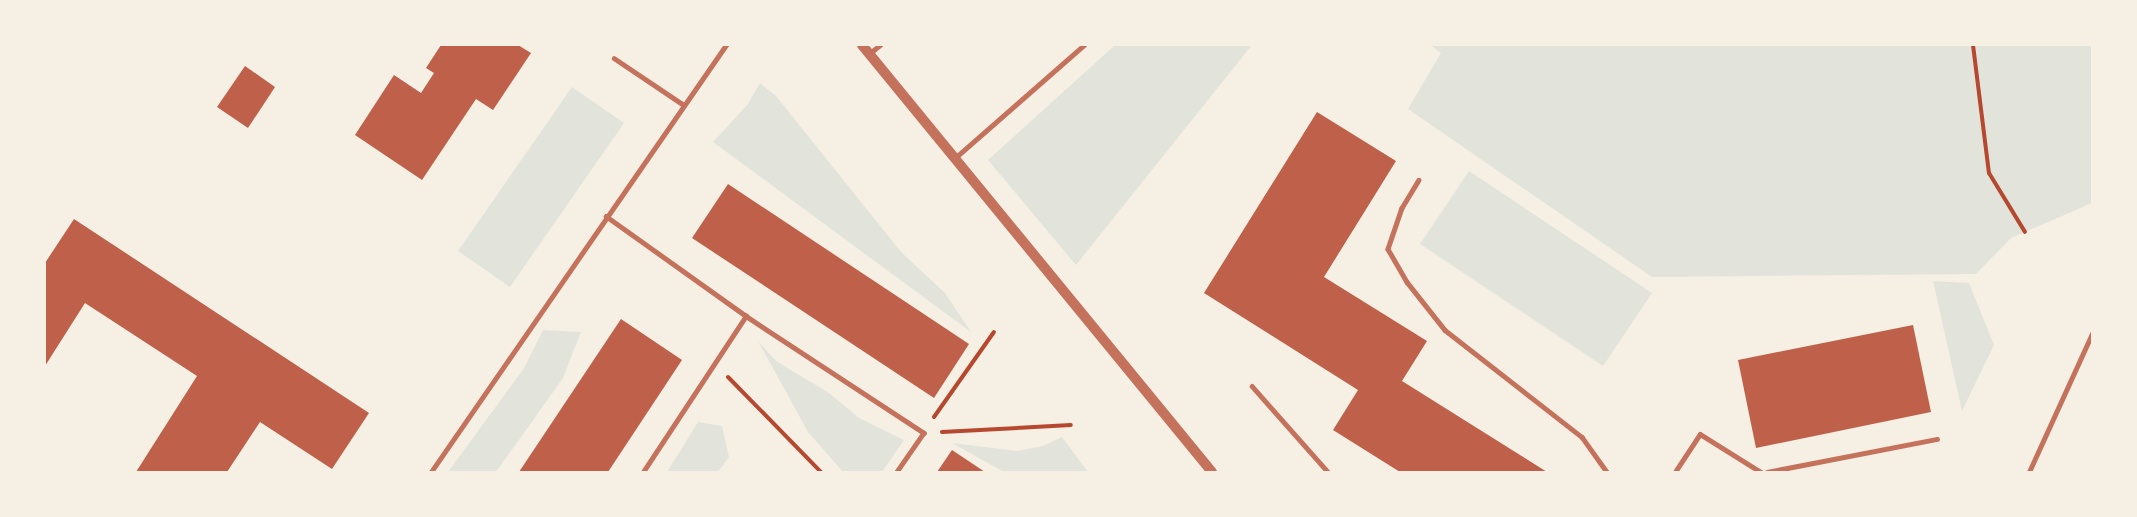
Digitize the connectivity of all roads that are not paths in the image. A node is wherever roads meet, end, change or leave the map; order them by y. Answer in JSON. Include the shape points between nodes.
{"nodes":[{"id":1,"x":726,"y":45,"type":"edge"},
{"id":2,"x":880,"y":45,"type":"edge"},
{"id":3,"x":1084,"y":45,"type":"edge"},
{"id":4,"x":866,"y":49,"type":"edge"},
{"id":5,"x":614,"y":58,"type":"dead end"},
{"id":6,"x":684,"y":105,"type":"junction"},
{"id":7,"x":954,"y":158,"type":"junction"},
{"id":8,"x":1419,"y":180,"type":"dead end"},
{"id":9,"x":606,"y":216,"type":"junction"},
{"id":10,"x":746,"y":316,"type":"junction"},
{"id":11,"x":2092,"y":334,"type":"edge"},
{"id":12,"x":1252,"y":386,"type":"dead end"},
{"id":13,"x":1937,"y":439,"type":"dead end"},
{"id":14,"x":431,"y":472,"type":"edge"},
{"id":15,"x":643,"y":472,"type":"edge"},
{"id":16,"x":897,"y":472,"type":"edge"},
{"id":17,"x":1212,"y":472,"type":"edge"},
{"id":18,"x":1328,"y":472,"type":"edge"},
{"id":19,"x":1607,"y":472,"type":"edge"},
{"id":20,"x":1675,"y":472,"type":"edge"},
{"id":21,"x":1761,"y":472,"type":"edge"},
{"id":22,"x":1767,"y":472,"type":"edge"},
{"id":23,"x":2029,"y":472,"type":"edge"}],
"edges":[{"from":1,"to":6,"type":"lane"},
{"from":2,"to":4,"type":"lane"},
{"from":3,"to":7,"type":"lane"},
{"from":4,"to":7,"type":"street"},
{"from":5,"to":6,"type":"lane"},
{"from":6,"to":9,"type":"lane"},
{"from":7,"to":17,"type":"street"},
{"from":8,"to":19,"type":"lane","via":[[1402,208],[1388,249],[1407,282],[1445,330],[1582,437]]},
{"from":9,"to":10,"type":"lane"},
{"from":9,"to":14,"type":"lane"},
{"from":10,"to":15,"type":"lane"},
{"from":10,"to":16,"type":"lane","via":[[924,433]]},
{"from":11,"to":23,"type":"lane"},
{"from":12,"to":18,"type":"lane"},
{"from":13,"to":22,"type":"lane"},
{"from":20,"to":21,"type":"lane","via":[[1700,434]]}]}
